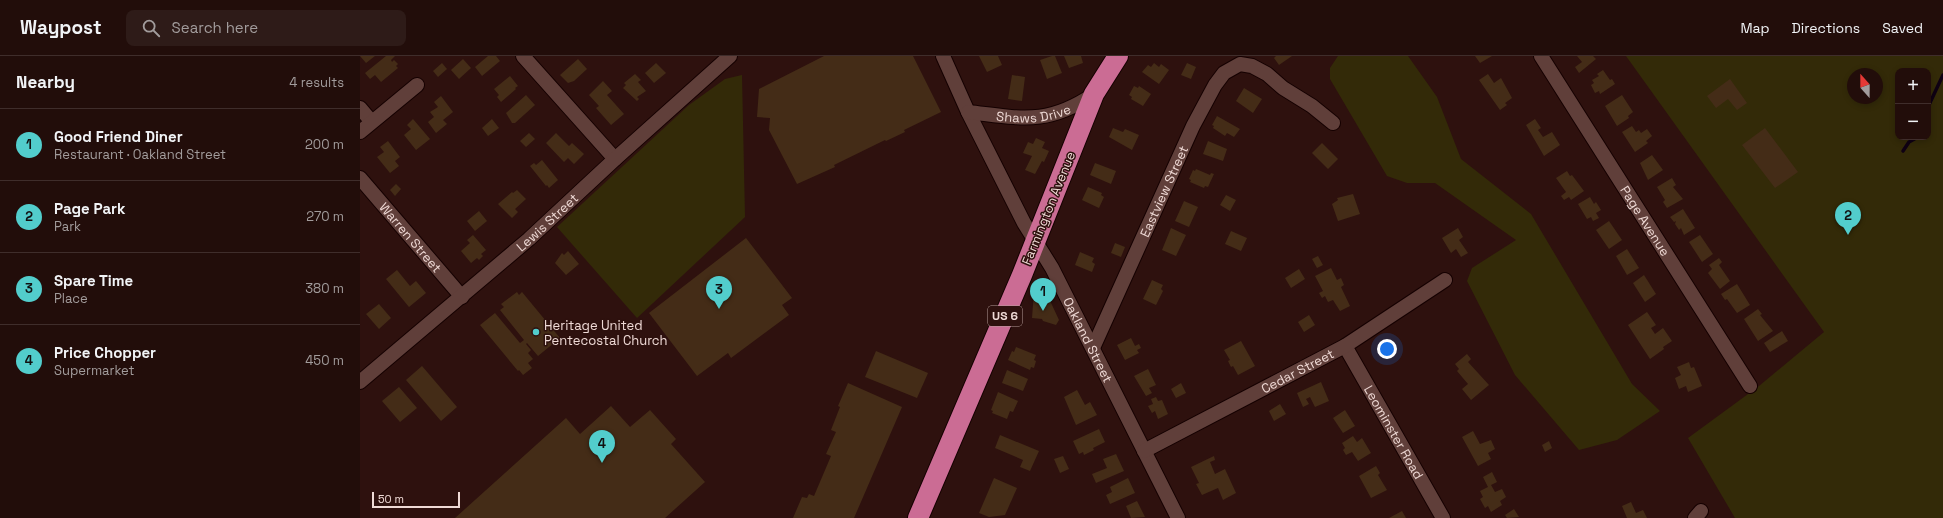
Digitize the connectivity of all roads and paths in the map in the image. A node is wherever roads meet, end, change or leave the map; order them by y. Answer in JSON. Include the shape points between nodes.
{"nodes":[{"id":1,"x":523,"y":56,"type":"edge"},
{"id":2,"x":730,"y":56,"type":"edge"},
{"id":3,"x":943,"y":56,"type":"edge"},
{"id":4,"x":1118,"y":56,"type":"edge"},
{"id":5,"x":1541,"y":56,"type":"edge"},
{"id":6,"x":417,"y":85,"type":"dead end"},
{"id":7,"x":1094,"y":94,"type":"junction"},
{"id":8,"x":360,"y":108,"type":"edge"},
{"id":9,"x":968,"y":112,"type":"junction"},
{"id":10,"x":371,"y":121,"type":"junction"},
{"id":11,"x":1333,"y":123,"type":"dead end"},
{"id":12,"x":360,"y":132,"type":"edge"},
{"id":13,"x":615,"y":159,"type":"junction"},
{"id":14,"x":360,"y":178,"type":"edge"},
{"id":15,"x":1035,"y":241,"type":"junction"},
{"id":16,"x":1445,"y":280,"type":"dead end"},
{"id":17,"x":462,"y":297,"type":"junction"},
{"id":18,"x":1345,"y":346,"type":"junction"},
{"id":19,"x":1093,"y":348,"type":"junction"},
{"id":20,"x":360,"y":382,"type":"edge"},
{"id":21,"x":1750,"y":386,"type":"dead end"},
{"id":22,"x":1144,"y":452,"type":"junction"},
{"id":23,"x":918,"y":518,"type":"edge"},
{"id":24,"x":1178,"y":518,"type":"edge"},
{"id":25,"x":1443,"y":518,"type":"edge"}],
"edges":[{"from":1,"to":13,"type":"street"},
{"from":2,"to":13,"type":"street","name":"Lewis Street"},
{"from":3,"to":9,"type":"street","name":"Oakland Street"},
{"from":4,"to":7,"type":"highway","name":"Farmington Avenue","number":"US 6"},
{"from":5,"to":21,"type":"street","name":"Page Avenue"},
{"from":6,"to":10,"type":"street"},
{"from":7,"to":9,"type":"street","name":"Shaws Drive","via":[[1077,106],[1047,117],[1021,118]]},
{"from":7,"to":15,"type":"highway","name":"Farmington Avenue","number":"US 6"},
{"from":8,"to":10,"type":"street"},
{"from":9,"to":15,"type":"street","name":"Oakland Street"},
{"from":10,"to":12,"type":"street"},
{"from":11,"to":19,"type":"street","name":"Eastview Street","via":[[1259,69],[1246,64],[1234,66],[1224,72],[1214,85],[1193,126]]},
{"from":13,"to":17,"type":"street","name":"Lewis Street"},
{"from":14,"to":17,"type":"street","name":"Warren Street"},
{"from":15,"to":19,"type":"street","name":"Oakland Street","via":[[1052,268]]},
{"from":15,"to":23,"type":"highway","name":"Farmington Avenue","number":"US 6"},
{"from":16,"to":18,"type":"street","name":"Cedar Street"},
{"from":17,"to":20,"type":"street","name":"Lewis Street"},
{"from":18,"to":22,"type":"street","name":"Cedar Street"},
{"from":18,"to":25,"type":"street","name":"Leominster Road"},
{"from":19,"to":22,"type":"street","name":"Oakland Street"},
{"from":22,"to":24,"type":"street","name":"Oakland Street"}]}
